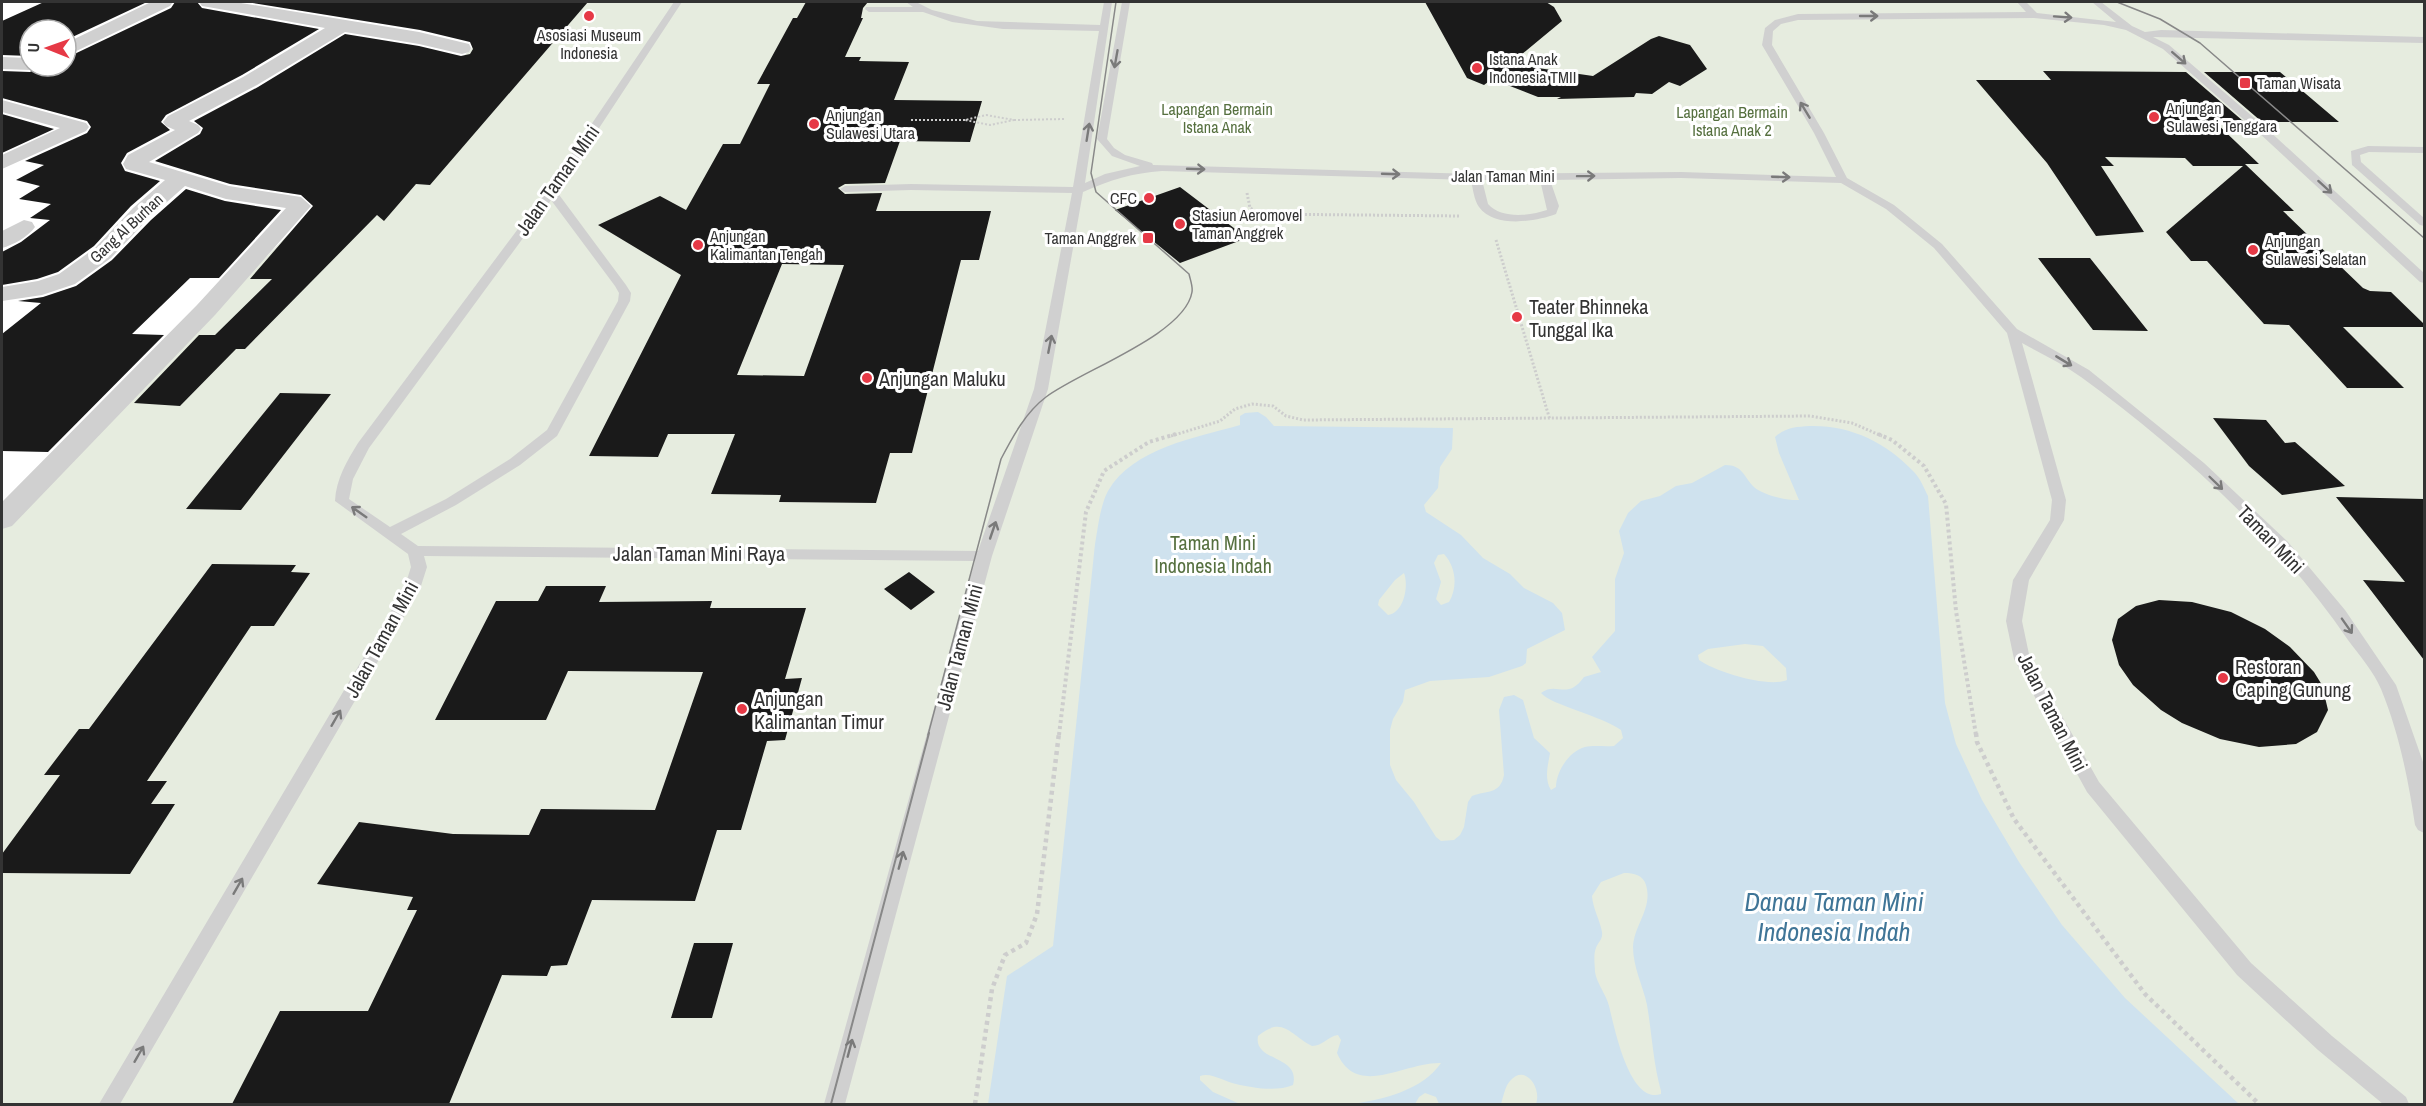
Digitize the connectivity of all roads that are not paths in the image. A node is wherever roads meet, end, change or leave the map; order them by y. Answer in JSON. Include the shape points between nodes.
{"nodes":[{"id":1,"x":164,"y":2,"type":"edge"},
{"id":2,"x":208,"y":2,"type":"edge"},
{"id":3,"x":678,"y":2,"type":"edge"},
{"id":4,"x":910,"y":2,"type":"edge"},
{"id":5,"x":1108,"y":2,"type":"edge"},
{"id":6,"x":1126,"y":2,"type":"edge"},
{"id":7,"x":2021,"y":2,"type":"edge"},
{"id":8,"x":2096,"y":2,"type":"edge"},
{"id":9,"x":870,"y":9,"type":"dead end"},
{"id":10,"x":922,"y":10,"type":"junction"},
{"id":11,"x":2034,"y":15,"type":"junction"},
{"id":12,"x":342,"y":26,"type":"junction"},
{"id":13,"x":1104,"y":28,"type":"junction"},
{"id":14,"x":2129,"y":28,"type":"junction"},
{"id":15,"x":2145,"y":35,"type":"junction"},
{"id":16,"x":2424,"y":40,"type":"edge"},
{"id":17,"x":78,"y":44,"type":"edge"},
{"id":18,"x":462,"y":48,"type":"dead end"},
{"id":19,"x":2,"y":106,"type":"edge"},
{"id":20,"x":2424,"y":150,"type":"edge"},
{"id":21,"x":2,"y":163,"type":"edge"},
{"id":22,"x":1162,"y":168,"type":"junction"},
{"id":23,"x":1476,"y":177,"type":"junction"},
{"id":24,"x":1544,"y":177,"type":"junction"},
{"id":25,"x":180,"y":179,"type":"junction"},
{"id":26,"x":1843,"y":180,"type":"junction"},
{"id":27,"x":845,"y":189,"type":"dead end"},
{"id":28,"x":1078,"y":190,"type":"junction"},
{"id":29,"x":551,"y":192,"type":"junction"},
{"id":30,"x":2424,"y":223,"type":"edge"},
{"id":31,"x":24,"y":227,"type":"dead end"},
{"id":32,"x":2,"y":241,"type":"edge"},
{"id":33,"x":2424,"y":279,"type":"edge"},
{"id":34,"x":2,"y":294,"type":"edge"},
{"id":35,"x":2013,"y":332,"type":"junction"},
{"id":36,"x":2,"y":519,"type":"edge"},
{"id":37,"x":390,"y":534,"type":"junction"},
{"id":38,"x":415,"y":551,"type":"junction"},
{"id":39,"x":984,"y":556,"type":"junction"},
{"id":40,"x":2424,"y":825,"type":"edge"},
{"id":41,"x":109,"y":1104,"type":"edge"},
{"id":42,"x":835,"y":1104,"type":"edge"},
{"id":43,"x":2399,"y":1104,"type":"edge"}],
"edges":[{"from":1,"to":17,"type":"street"},
{"from":2,"to":12,"type":"street"},
{"from":3,"to":29,"type":"lane","name":"Jalan Taman Mini"},
{"from":4,"to":10,"type":"lane"},
{"from":5,"to":13,"type":"lane","name":"Jalan Taman Mini"},
{"from":6,"to":22,"type":"lane","name":"Jalan Taman Mini","one_way":true,"via":[[1102,139],[1107,149],[1117,155]]},
{"from":7,"to":11,"type":"lane"},
{"from":8,"to":14,"type":"lane"},
{"from":9,"to":10,"type":"lane"},
{"from":10,"to":13,"type":"lane","via":[[987,24]]},
{"from":11,"to":14,"type":"lane","one_way":true},
{"from":26,"to":11,"type":"lane","one_way":true,"via":[[1767,45],[1768,30],[1778,22],[1798,17]]},
{"from":12,"to":18,"type":"street"},
{"from":12,"to":25,"type":"street","via":[[175,120],[191,129],[134,161]]},
{"from":28,"to":13,"type":"lane","name":"Jalan Taman Mini","one_way":true},
{"from":14,"to":15,"type":"lane"},
{"from":15,"to":16,"type":"lane"},
{"from":15,"to":33,"type":"lane","one_way":true,"via":[[2166,47],[2262,130]]},
{"from":19,"to":21,"type":"street","via":[[79,127]]},
{"from":20,"to":30,"type":"lane","via":[[2368,149],[2355,153],[2356,164]]},
{"from":22,"to":23,"type":"lane","name":"Jalan Taman Mini","one_way":true},
{"from":22,"to":28,"type":"lane","name":"Jalan Taman Mini","via":[[1109,176]]},
{"from":23,"to":24,"type":"lane","name":"Jalan Taman Mini"},
{"from":23,"to":24,"type":"lane","via":[[1484,206],[1490,213],[1504,217],[1543,216],[1552,212],[1554,206]]},
{"from":24,"to":26,"type":"lane","name":"Jalan Taman Mini","one_way":true,"via":[[1681,175]]},
{"from":25,"to":34,"type":"street","name":"Gang Al Burhan","via":[[103,253],[67,279],[42,288]]},
{"from":25,"to":36,"type":"street","via":[[300,206],[206,310]]},
{"from":26,"to":35,"type":"lane","name":"Jalan Taman Mini","via":[[1890,207],[1938,246]]},
{"from":27,"to":28,"type":"lane"},
{"from":39,"to":28,"type":"lane","name":"Jalan Taman Mini","one_way":true,"via":[[1041,389]]},
{"from":37,"to":29,"type":"lane","name":"Jalan Taman Mini","one_way":true,"via":[[342,501],[341,488],[363,446]]},
{"from":29,"to":37,"type":"lane","via":[[620,285],[624,301],[552,432],[515,462]]},
{"from":31,"to":32,"type":"street"},
{"from":35,"to":40,"type":"lane","name":"Taman Mini","one_way":true,"via":[[2084,373],[2148,423],[2283,546],[2339,614],[2388,685],[2414,762]]},
{"from":35,"to":43,"type":"lane","name":"Jalan Taman Mini","via":[[2059,500],[2057,520],[2021,580],[2014,621],[2022,659],[2092,787],[2162,873],[2244,969]]},
{"from":37,"to":38,"type":"lane","name":"Jalan Taman Mini"},
{"from":38,"to":39,"type":"lane","name":"Jalan Taman Mini Raya"},
{"from":41,"to":38,"type":"lane","name":"Jalan Taman Mini","one_way":true,"via":[[412,589],[420,567]]},
{"from":42,"to":39,"type":"lane","name":"Jalan Taman Mini","one_way":true}]}
